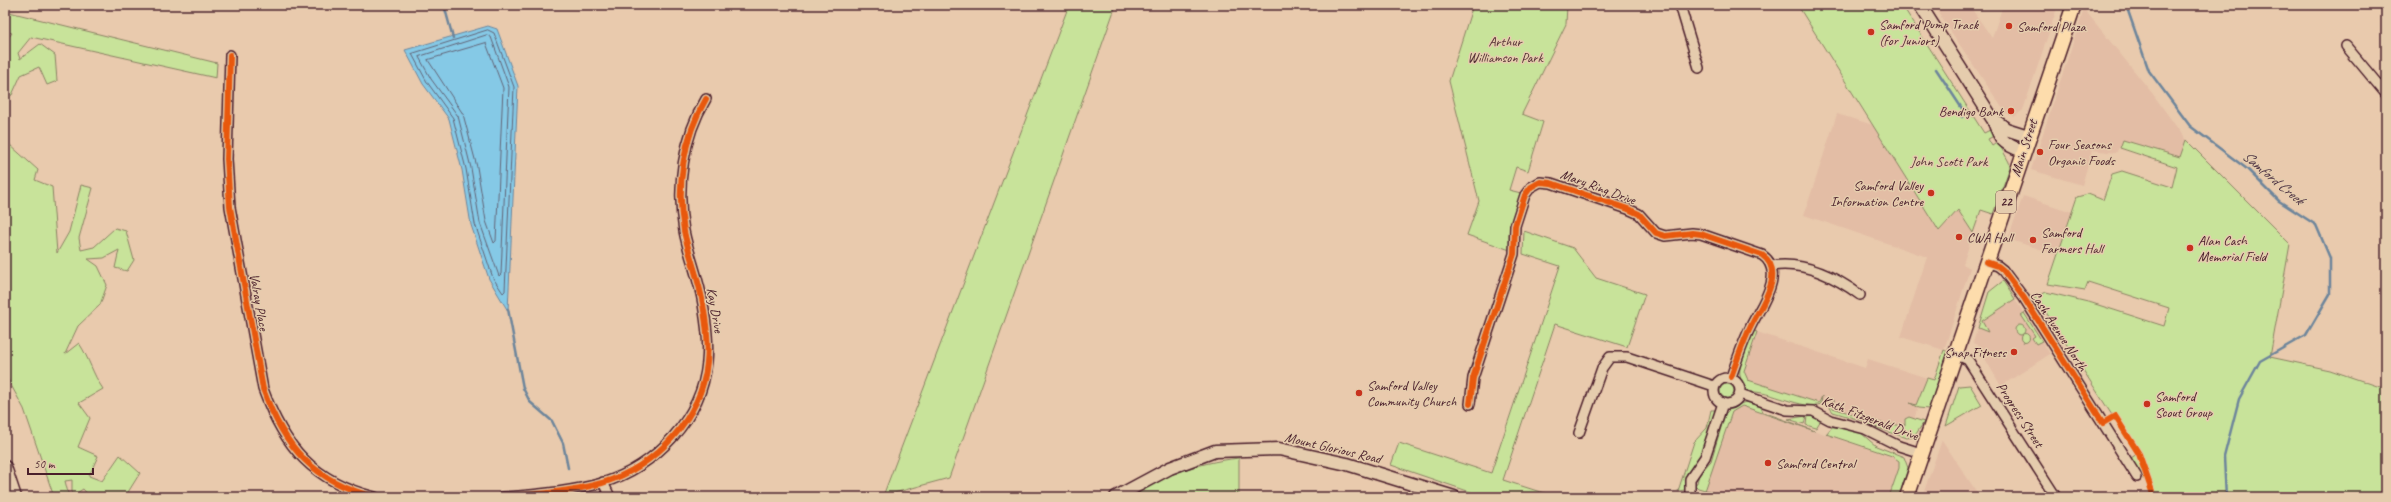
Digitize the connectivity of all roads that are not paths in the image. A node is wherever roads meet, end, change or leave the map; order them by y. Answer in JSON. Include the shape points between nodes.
{"nodes":[{"id":1,"x":1680,"y":5,"type":"edge"},
{"id":2,"x":1920,"y":5,"type":"edge"},
{"id":3,"x":2074,"y":5,"type":"edge"},
{"id":4,"x":2346,"y":46,"type":"dead end"},
{"id":5,"x":230,"y":55,"type":"dead end"},
{"id":6,"x":1699,"y":68,"type":"dead end"},
{"id":7,"x":2386,"y":94,"type":"edge"},
{"id":8,"x":706,"y":99,"type":"dead end"},
{"id":9,"x":1992,"y":118,"type":"junction"},
{"id":10,"x":2028,"y":136,"type":"junction"},
{"id":11,"x":2023,"y":151,"type":"junction"},
{"id":12,"x":1986,"y":262,"type":"junction"},
{"id":13,"x":1772,"y":266,"type":"junction"},
{"id":14,"x":1860,"y":295,"type":"dead end"},
{"id":15,"x":1955,"y":354,"type":"junction"},
{"id":16,"x":1731,"y":378,"type":"junction"},
{"id":17,"x":1714,"y":386,"type":"junction"},
{"id":18,"x":1740,"y":394,"type":"junction"},
{"id":19,"x":1723,"y":403,"type":"junction"},
{"id":20,"x":1470,"y":404,"type":"dead end"},
{"id":21,"x":1579,"y":434,"type":"dead end"},
{"id":22,"x":1921,"y":453,"type":"junction"},
{"id":23,"x":5,"y":467,"type":"edge"},
{"id":24,"x":2137,"y":477,"type":"dead end"},
{"id":25,"x":603,"y":482,"type":"junction"},
{"id":26,"x":15,"y":497,"type":"edge"},
{"id":27,"x":375,"y":497,"type":"edge"},
{"id":28,"x":503,"y":497,"type":"edge"},
{"id":29,"x":610,"y":497,"type":"edge"},
{"id":30,"x":1116,"y":497,"type":"edge"},
{"id":31,"x":1454,"y":497,"type":"edge"},
{"id":32,"x":1690,"y":497,"type":"edge"},
{"id":33,"x":1907,"y":497,"type":"edge"},
{"id":34,"x":2056,"y":497,"type":"edge"}],
"edges":[{"from":1,"to":6,"type":"street"},
{"from":2,"to":9,"type":"main road"},
{"from":3,"to":10,"type":"main road","name":"Main Street","number":"22"},
{"from":4,"to":7,"type":"street"},
{"from":5,"to":27,"type":"street","name":"Valray Place","via":[[227,159],[230,208],[263,389],[273,418],[285,438],[305,462],[334,483]]},
{"from":8,"to":25,"type":"street","name":"Kay Drive","via":[[698,112],[685,152],[680,195],[684,231],[703,302],[707,332],[707,362],[703,384],[693,409],[660,451]]},
{"from":9,"to":10,"type":"main road","via":[[2006,129]]},
{"from":9,"to":11,"type":"main road","via":[[1999,137],[2005,143]]},
{"from":10,"to":11,"type":"main road","name":"Main Street","number":"22"},
{"from":11,"to":12,"type":"main road","name":"Main Street","number":"22"},
{"from":12,"to":15,"type":"main road","name":"Main Street","number":"22"},
{"from":12,"to":24,"type":"street","name":"Cash Avenue North","via":[[2003,270],[2024,298]]},
{"from":13,"to":14,"type":"street","via":[[1800,266],[1838,280]]},
{"from":13,"to":16,"type":"street","via":[[1773,274],[1766,295]]},
{"from":13,"to":20,"type":"street","name":"Mary Ring Drive","via":[[1762,255],[1700,234],[1665,236],[1656,233],[1639,214],[1628,209],[1540,182],[1531,187],[1525,195],[1515,226],[1514,254],[1473,378]]},
{"from":15,"to":22,"type":"main road","name":"Main Street","number":"22"},
{"from":15,"to":34,"type":"street","name":"Progress Street","via":[[1968,360]]},
{"from":16,"to":17,"type":"street","via":[[1723,378]]},
{"from":16,"to":18,"type":"street","via":[[1738,382]]},
{"from":17,"to":19,"type":"street","via":[[1714,395]]},
{"from":17,"to":21,"type":"street","via":[[1627,357],[1610,357],[1602,368]]},
{"from":18,"to":19,"type":"street","via":[[1735,402]]},
{"from":18,"to":22,"type":"street","name":"Kath Fitzgerald Drive","via":[[1787,410],[1813,411],[1830,420],[1865,429],[1899,446]]},
{"from":19,"to":32,"type":"street","via":[[1705,456],[1690,479]]},
{"from":22,"to":33,"type":"main road","name":"Main Street","number":"22"},
{"from":23,"to":26,"type":"main road"},
{"from":25,"to":28,"type":"street","via":[[538,494]]},
{"from":25,"to":29,"type":"street"},
{"from":30,"to":31,"type":"main road","name":"Mount Glorious Road","via":[[1170,468],[1215,451],[1279,449],[1347,464]]}]}
